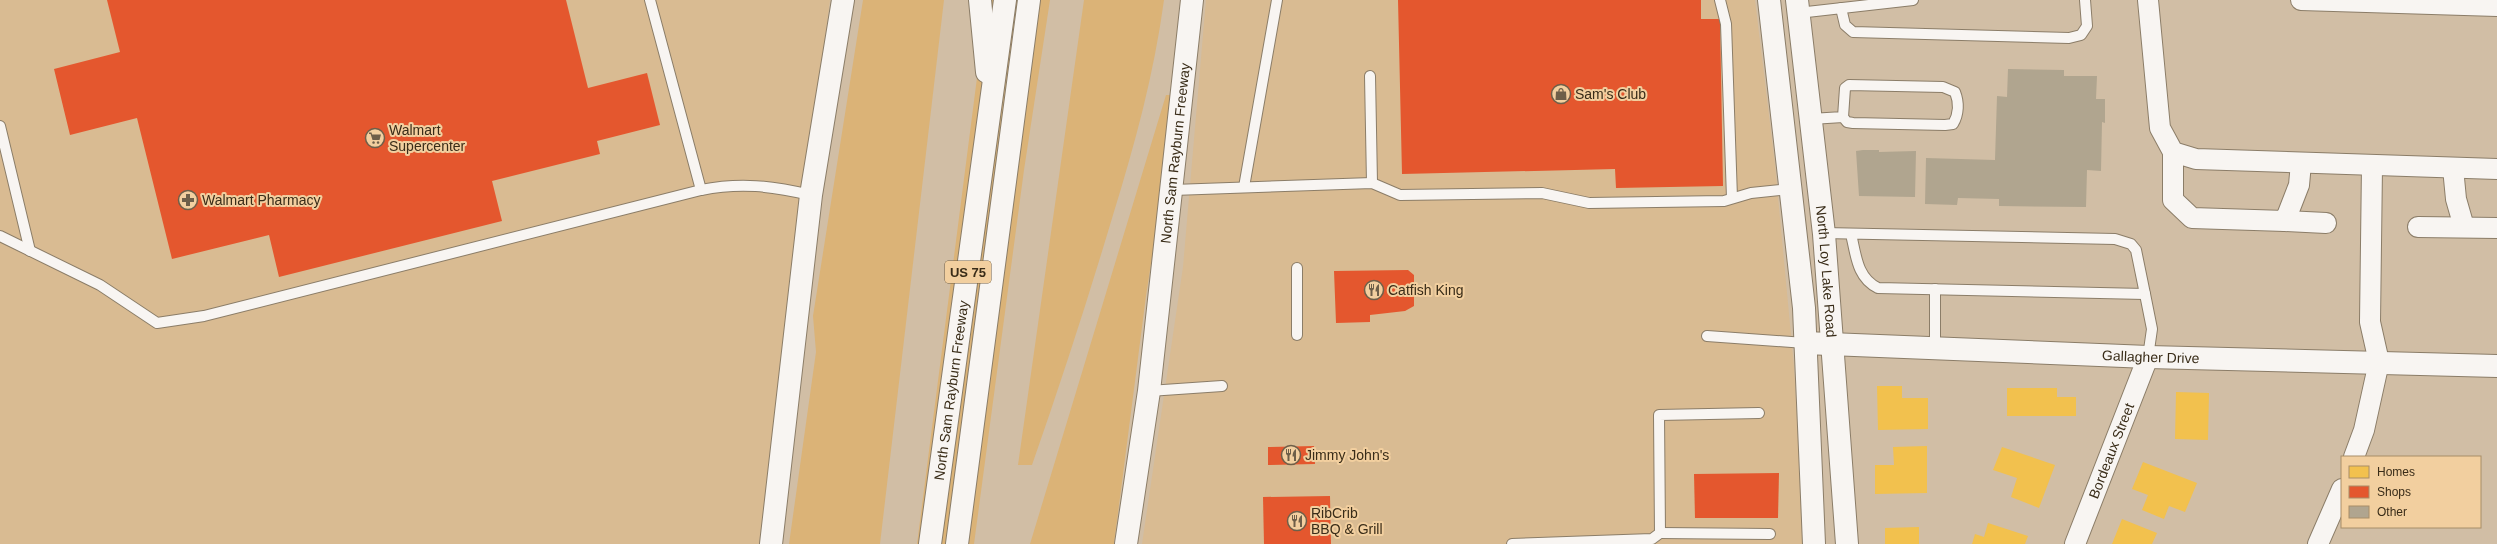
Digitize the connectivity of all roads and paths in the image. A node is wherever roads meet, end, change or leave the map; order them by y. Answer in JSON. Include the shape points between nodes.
{"nodes":[{"id":1,"x":650,"y":0,"type":"edge"},
{"id":2,"x":843,"y":0,"type":"edge"},
{"id":3,"x":980,"y":0,"type":"edge"},
{"id":4,"x":1005,"y":0,"type":"edge"},
{"id":5,"x":1029,"y":0,"type":"edge"},
{"id":6,"x":1192,"y":0,"type":"edge"},
{"id":7,"x":1277,"y":0,"type":"edge"},
{"id":8,"x":1720,"y":0,"type":"edge"},
{"id":9,"x":1769,"y":0,"type":"edge"},
{"id":10,"x":1913,"y":0,"type":"edge"},
{"id":11,"x":2085,"y":0,"type":"edge"},
{"id":12,"x":2148,"y":0,"type":"edge"},
{"id":13,"x":2301,"y":0,"type":"edge"},
{"id":14,"x":1798,"y":6,"type":"edge"},
{"id":15,"x":2497,"y":6,"type":"edge"},
{"id":16,"x":1841,"y":8,"type":"junction"},
{"id":17,"x":1370,"y":76,"type":"dead end"},
{"id":18,"x":991,"y":107,"type":"junction"},
{"id":19,"x":1843,"y":117,"type":"junction"},
{"id":20,"x":1811,"y":119,"type":"junction"},
{"id":21,"x":0,"y":126,"type":"edge"},
{"id":22,"x":2172,"y":152,"type":"junction"},
{"id":23,"x":2301,"y":163,"type":"junction"},
{"id":24,"x":2372,"y":166,"type":"junction"},
{"id":25,"x":2453,"y":168,"type":"junction"},
{"id":26,"x":2497,"y":169,"type":"edge"},
{"id":27,"x":1372,"y":183,"type":"junction"},
{"id":28,"x":1244,"y":187,"type":"junction"},
{"id":29,"x":1789,"y":189,"type":"junction"},
{"id":30,"x":701,"y":190,"type":"junction"},
{"id":31,"x":1173,"y":190,"type":"junction"},
{"id":32,"x":811,"y":194,"type":"junction"},
{"id":33,"x":1732,"y":198,"type":"junction"},
{"id":34,"x":2285,"y":221,"type":"junction"},
{"id":35,"x":2326,"y":223,"type":"dead end"},
{"id":36,"x":2418,"y":227,"type":"dead end"},
{"id":37,"x":2464,"y":227,"type":"junction"},
{"id":38,"x":2497,"y":228,"type":"edge"},
{"id":39,"x":1824,"y":233,"type":"junction"},
{"id":40,"x":1851,"y":234,"type":"junction"},
{"id":41,"x":0,"y":236,"type":"edge"},
{"id":42,"x":30,"y":250,"type":"junction"},
{"id":43,"x":1297,"y":268,"type":"dead end"},
{"id":44,"x":1935,"y":288,"type":"junction"},
{"id":45,"x":2145,"y":294,"type":"junction"},
{"id":46,"x":1297,"y":335,"type":"dead end"},
{"id":47,"x":1707,"y":336,"type":"dead end"},
{"id":48,"x":1805,"y":343,"type":"junction"},
{"id":49,"x":1832,"y":344,"type":"junction"},
{"id":50,"x":1935,"y":348,"type":"junction"},
{"id":51,"x":2148,"y":357,"type":"junction"},
{"id":52,"x":2379,"y":362,"type":"junction"},
{"id":53,"x":2497,"y":366,"type":"edge"},
{"id":54,"x":1222,"y":386,"type":"dead end"},
{"id":55,"x":1149,"y":391,"type":"junction"},
{"id":56,"x":1759,"y":413,"type":"dead end"},
{"id":57,"x":2354,"y":456,"type":"edge"},
{"id":58,"x":2341,"y":491,"type":"edge"},
{"id":59,"x":1660,"y":533,"type":"junction"},
{"id":60,"x":1770,"y":534,"type":"dead end"},
{"id":61,"x":771,"y":544,"type":"edge"},
{"id":62,"x":930,"y":544,"type":"edge"},
{"id":63,"x":957,"y":544,"type":"edge"},
{"id":64,"x":1126,"y":544,"type":"edge"},
{"id":65,"x":1512,"y":544,"type":"edge"},
{"id":66,"x":1814,"y":544,"type":"edge"},
{"id":67,"x":1847,"y":544,"type":"edge"},
{"id":68,"x":2075,"y":544,"type":"edge"},
{"id":69,"x":2318,"y":544,"type":"edge"}],
"edges":[{"from":1,"to":30,"type":"lane"},
{"from":2,"to":32,"type":"main road"},
{"from":3,"to":18,"type":"main road"},
{"from":4,"to":18,"type":"main road","name":"North Sam Rayburn Freeway","number":"US 75"},
{"from":5,"to":63,"type":"main road","name":"North Sam Rayburn Freeway","number":"US 75"},
{"from":6,"to":31,"type":"main road","name":"North Sam Rayburn Freeway"},
{"from":7,"to":28,"type":"lane"},
{"from":8,"to":33,"type":"lane","via":[[1726,24]]},
{"from":9,"to":29,"type":"main road","name":"North Loy Lake Road"},
{"from":10,"to":16,"type":"lane"},
{"from":11,"to":16,"type":"lane","via":[[2087,26],[2081,35],[2069,38],[1853,32],[1845,25]]},
{"from":12,"to":22,"type":"street","via":[[2160,128]]},
{"from":13,"to":15,"type":"street"},
{"from":14,"to":16,"type":"lane"},
{"from":14,"to":20,"type":"main road","name":"North Loy Lake Road"},
{"from":17,"to":27,"type":"lane"},
{"from":18,"to":62,"type":"main road","name":"North Sam Rayburn Freeway","number":"US 75"},
{"from":19,"to":19,"type":"lane","via":[[1843,93],[1849,85],[1943,87],[1955,92],[1958,99],[1957,118],[1952,124],[1853,123],[1847,122]]},
{"from":19,"to":20,"type":"lane"},
{"from":20,"to":39,"type":"main road","name":"North Loy Lake Road"},
{"from":21,"to":42,"type":"lane"},
{"from":22,"to":23,"type":"street","via":[[2196,159]]},
{"from":22,"to":34,"type":"street","via":[[2173,200],[2192,218]]},
{"from":23,"to":24,"type":"street"},
{"from":23,"to":34,"type":"street","via":[[2299,185]]},
{"from":24,"to":25,"type":"street"},
{"from":24,"to":52,"type":"street","via":[[2370,322]]},
{"from":25,"to":26,"type":"street"},
{"from":25,"to":37,"type":"street","via":[[2456,199]]},
{"from":27,"to":28,"type":"lane"},
{"from":27,"to":33,"type":"lane","via":[[1400,195],[1542,193],[1589,203]]},
{"from":28,"to":31,"type":"lane"},
{"from":29,"to":33,"type":"lane"},
{"from":29,"to":48,"type":"main road","name":"North Loy Lake Road","via":[[1804,308]]},
{"from":30,"to":32,"type":"lane","via":[[730,185],[772,186]]},
{"from":30,"to":42,"type":"lane","via":[[173,322],[157,323],[100,285]]},
{"from":31,"to":55,"type":"main road","name":"North Sam Rayburn Freeway"},
{"from":32,"to":61,"type":"main road"},
{"from":34,"to":35,"type":"street"},
{"from":36,"to":37,"type":"street"},
{"from":37,"to":38,"type":"street"},
{"from":39,"to":40,"type":"lane"},
{"from":39,"to":49,"type":"main road","name":"North Loy Lake Road"},
{"from":40,"to":44,"type":"lane","via":[[1861,273],[1868,283],[1878,288]]},
{"from":40,"to":45,"type":"lane","via":[[2115,239],[2131,244],[2136,250]]},
{"from":41,"to":42,"type":"lane"},
{"from":43,"to":46,"type":"lane"},
{"from":44,"to":45,"type":"lane"},
{"from":44,"to":50,"type":"lane"},
{"from":45,"to":51,"type":"lane","via":[[2152,329]]},
{"from":47,"to":48,"type":"lane"},
{"from":48,"to":49,"type":"main road","name":"Gallagher Drive"},
{"from":48,"to":66,"type":"main road","name":"North Loy Lake Road"},
{"from":49,"to":50,"type":"main road","name":"Gallagher Drive"},
{"from":49,"to":67,"type":"main road","name":"North Loy Lake Road"},
{"from":50,"to":51,"type":"main road","name":"Gallagher Drive"},
{"from":51,"to":52,"type":"main road","name":"Gallagher Drive"},
{"from":51,"to":68,"type":"street","name":"Bordeaux Street"},
{"from":52,"to":53,"type":"main road","name":"Gallagher Drive"},
{"from":52,"to":57,"type":"street","via":[[2364,430]]},
{"from":54,"to":55,"type":"lane"},
{"from":55,"to":64,"type":"main road","name":"North Sam Rayburn Freeway"},
{"from":56,"to":59,"type":"lane","via":[[1659,416]]},
{"from":58,"to":69,"type":"street"},
{"from":59,"to":60,"type":"lane"},
{"from":59,"to":65,"type":"lane","via":[[1652,539]]}]}
